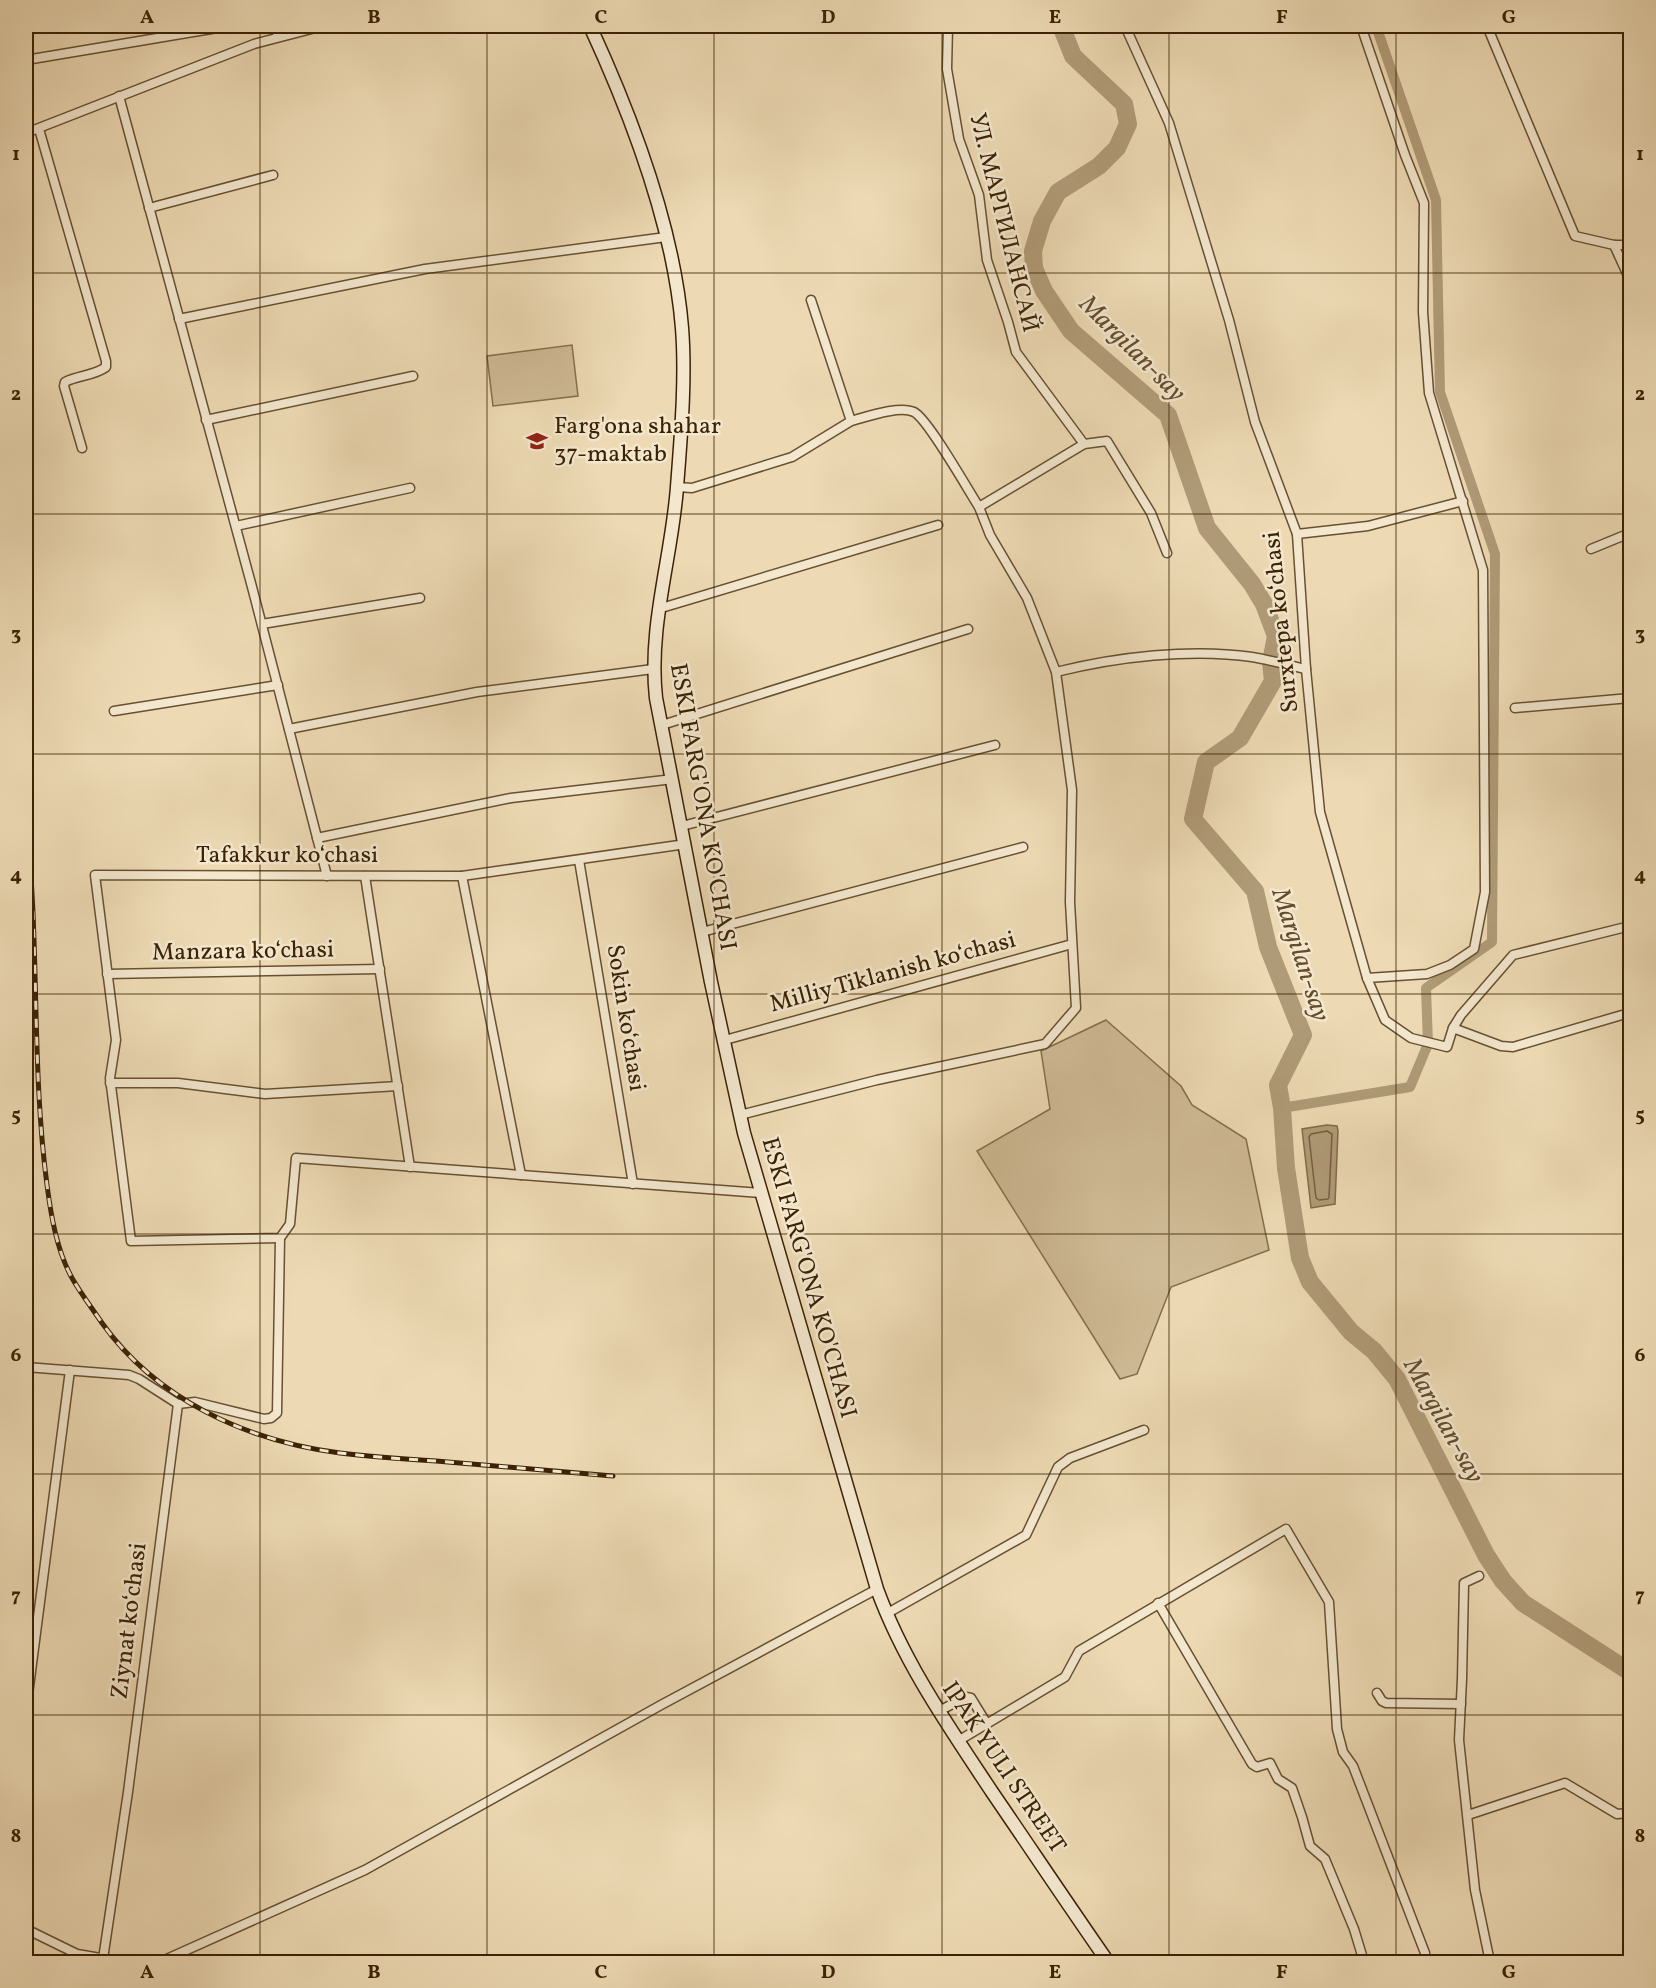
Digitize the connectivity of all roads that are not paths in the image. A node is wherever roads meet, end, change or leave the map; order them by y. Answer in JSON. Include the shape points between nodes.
{"nodes":[{"id":1,"x":229,"y":26,"type":"edge"},
{"id":2,"x":276,"y":26,"type":"edge"},
{"id":3,"x":324,"y":26,"type":"edge"},
{"id":4,"x":590,"y":26,"type":"edge"},
{"id":5,"x":948,"y":26,"type":"edge"},
{"id":6,"x":1125,"y":26,"type":"edge"},
{"id":7,"x":1361,"y":26,"type":"edge"},
{"id":8,"x":1487,"y":26,"type":"edge"},
{"id":9,"x":278,"y":37,"type":"junction"},
{"id":10,"x":26,"y":60,"type":"edge"},
{"id":11,"x":119,"y":96,"type":"junction"},
{"id":12,"x":39,"y":129,"type":"junction"},
{"id":13,"x":26,"y":133,"type":"edge"},
{"id":14,"x":273,"y":175,"type":"dead end"},
{"id":15,"x":149,"y":208,"type":"junction"},
{"id":16,"x":666,"y":237,"type":"junction"},
{"id":17,"x":1614,"y":245,"type":"junction"},
{"id":18,"x":1630,"y":245,"type":"edge"},
{"id":19,"x":1630,"y":280,"type":"edge"},
{"id":20,"x":810,"y":300,"type":"dead end"},
{"id":21,"x":179,"y":319,"type":"junction"},
{"id":22,"x":413,"y":376,"type":"dead end"},
{"id":23,"x":206,"y":420,"type":"junction"},
{"id":24,"x":851,"y":421,"type":"junction"},
{"id":25,"x":1084,"y":444,"type":"junction"},
{"id":26,"x":82,"y":448,"type":"dead end"},
{"id":27,"x":677,"y":487,"type":"junction"},
{"id":28,"x":410,"y":488,"type":"dead end"},
{"id":29,"x":1462,"y":501,"type":"junction"},
{"id":30,"x":979,"y":507,"type":"junction"},
{"id":31,"x":938,"y":525,"type":"dead end"},
{"id":32,"x":236,"y":526,"type":"junction"},
{"id":33,"x":1630,"y":533,"type":"edge"},
{"id":34,"x":1297,"y":534,"type":"junction"},
{"id":35,"x":1591,"y":549,"type":"dead end"},
{"id":36,"x":1167,"y":553,"type":"dead end"},
{"id":37,"x":420,"y":598,"type":"dead end"},
{"id":38,"x":658,"y":609,"type":"junction"},
{"id":39,"x":262,"y":624,"type":"junction"},
{"id":40,"x":968,"y":629,"type":"dead end"},
{"id":41,"x":653,"y":669,"type":"junction"},
{"id":42,"x":1306,"y":669,"type":"junction"},
{"id":43,"x":1056,"y":672,"type":"junction"},
{"id":44,"x":278,"y":685,"type":"junction"},
{"id":45,"x":1628,"y":698,"type":"edge"},
{"id":46,"x":1515,"y":708,"type":"dead end"},
{"id":47,"x":114,"y":711,"type":"dead end"},
{"id":48,"x":1630,"y":711,"type":"edge"},
{"id":49,"x":662,"y":725,"type":"junction"},
{"id":50,"x":289,"y":729,"type":"junction"},
{"id":51,"x":994,"y":745,"type":"dead end"},
{"id":52,"x":673,"y":779,"type":"junction"},
{"id":53,"x":682,"y":826,"type":"junction"},
{"id":54,"x":317,"y":838,"type":"junction"},
{"id":55,"x":686,"y":844,"type":"junction"},
{"id":56,"x":1023,"y":847,"type":"dead end"},
{"id":57,"x":579,"y":860,"type":"junction"},
{"id":58,"x":327,"y":876,"type":"junction"},
{"id":59,"x":366,"y":876,"type":"junction"},
{"id":60,"x":462,"y":876,"type":"junction"},
{"id":61,"x":1630,"y":927,"type":"edge"},
{"id":62,"x":702,"y":932,"type":"junction"},
{"id":63,"x":1072,"y":944,"type":"junction"},
{"id":64,"x":380,"y":969,"type":"junction"},
{"id":65,"x":107,"y":974,"type":"junction"},
{"id":66,"x":1367,"y":978,"type":"junction"},
{"id":67,"x":1630,"y":1017,"type":"edge"},
{"id":68,"x":1454,"y":1028,"type":"junction"},
{"id":69,"x":725,"y":1040,"type":"junction"},
{"id":70,"x":111,"y":1083,"type":"junction"},
{"id":71,"x":398,"y":1086,"type":"junction"},
{"id":72,"x":740,"y":1116,"type":"junction"},
{"id":73,"x":410,"y":1167,"type":"junction"},
{"id":74,"x":521,"y":1175,"type":"junction"},
{"id":75,"x":633,"y":1184,"type":"junction"},
{"id":76,"x":761,"y":1193,"type":"junction"},
{"id":77,"x":280,"y":1238,"type":"junction"},
{"id":78,"x":26,"y":1367,"type":"edge"},
{"id":79,"x":69,"y":1370,"type":"junction"},
{"id":80,"x":178,"y":1404,"type":"junction"},
{"id":81,"x":1144,"y":1430,"type":"dead end"},
{"id":82,"x":1479,"y":1575,"type":"dead end"},
{"id":83,"x":877,"y":1589,"type":"junction"},
{"id":84,"x":1158,"y":1603,"type":"junction"},
{"id":85,"x":886,"y":1614,"type":"junction"},
{"id":86,"x":1377,"y":1693,"type":"dead end"},
{"id":87,"x":1461,"y":1704,"type":"junction"},
{"id":88,"x":26,"y":1710,"type":"edge"},
{"id":89,"x":939,"y":1711,"type":"junction"},
{"id":90,"x":987,"y":1724,"type":"junction"},
{"id":91,"x":958,"y":1741,"type":"junction"},
{"id":92,"x":1630,"y":1813,"type":"edge"},
{"id":93,"x":1468,"y":1815,"type":"junction"},
{"id":94,"x":26,"y":1929,"type":"edge"},
{"id":95,"x":1425,"y":1953,"type":"dead end"},
{"id":96,"x":103,"y":1959,"type":"junction"},
{"id":97,"x":124,"y":1962,"type":"edge"},
{"id":98,"x":160,"y":1962,"type":"edge"},
{"id":99,"x":1108,"y":1962,"type":"edge"},
{"id":100,"x":1364,"y":1962,"type":"edge"},
{"id":101,"x":1490,"y":1962,"type":"edge"}],
"edges":[{"from":1,"to":10,"type":"street"},
{"from":2,"to":9,"type":"street"},
{"from":3,"to":9,"type":"street"},
{"from":4,"to":16,"type":"main road","name":"ESKI FARG'ONA KO'CHASI","via":[[631,122]]},
{"from":5,"to":25,"type":"street","name":"УЛ. МАРГИЛАНСАЙ","via":[[946,69],[959,139],[979,195],[987,260],[1016,352]]},
{"from":6,"to":34,"type":"street","name":"Surxtepa koʻchasi","via":[[1169,123],[1229,320],[1255,422]]},
{"from":7,"to":29,"type":"street","via":[[1424,203],[1423,312],[1429,393]]},
{"from":8,"to":17,"type":"street","via":[[1575,236]]},
{"from":9,"to":11,"type":"street"},
{"from":11,"to":12,"type":"street"},
{"from":11,"to":15,"type":"street"},
{"from":12,"to":13,"type":"street"},
{"from":12,"to":26,"type":"street","via":[[106,361],[106,367],[100,371],[65,382]]},
{"from":14,"to":15,"type":"street"},
{"from":15,"to":21,"type":"street"},
{"from":16,"to":21,"type":"street","via":[[425,269]]},
{"from":16,"to":27,"type":"main road","name":"ESKI FARG'ONA KO'CHASI","via":[[682,329]]},
{"from":17,"to":18,"type":"street"},
{"from":17,"to":19,"type":"street"},
{"from":20,"to":24,"type":"street"},
{"from":21,"to":23,"type":"street"},
{"from":22,"to":23,"type":"street"},
{"from":23,"to":32,"type":"street"},
{"from":24,"to":27,"type":"street","via":[[792,457],[692,488]]},
{"from":24,"to":30,"type":"street","via":[[895,410],[914,411],[927,423]]},
{"from":25,"to":30,"type":"street"},
{"from":25,"to":36,"type":"street","via":[[1107,441],[1151,513]]},
{"from":27,"to":38,"type":"main road","name":"ESKI FARG'ONA KO'CHASI"},
{"from":28,"to":32,"type":"street"},
{"from":29,"to":34,"type":"street","via":[[1368,526]]},
{"from":29,"to":66,"type":"street","via":[[1483,570],[1485,892],[1474,949],[1450,966],[1427,974]]},
{"from":30,"to":43,"type":"street","via":[[990,535],[1027,598]]},
{"from":31,"to":38,"type":"street"},
{"from":32,"to":39,"type":"street"},
{"from":33,"to":35,"type":"street"},
{"from":34,"to":42,"type":"street","name":"Surxtepa koʻchasi"},
{"from":37,"to":39,"type":"street"},
{"from":38,"to":41,"type":"main road","name":"ESKI FARG'ONA KO'CHASI"},
{"from":39,"to":44,"type":"street"},
{"from":40,"to":49,"type":"street"},
{"from":41,"to":49,"type":"main road","name":"ESKI FARG'ONA KO'CHASI"},
{"from":41,"to":50,"type":"street","via":[[477,692]]},
{"from":42,"to":43,"type":"street","via":[[1224,654],[1097,661]]},
{"from":42,"to":66,"type":"street","name":"Surxtepa koʻchasi","via":[[1320,812]]},
{"from":43,"to":63,"type":"street","via":[[1072,790]]},
{"from":44,"to":47,"type":"street"},
{"from":44,"to":50,"type":"street"},
{"from":45,"to":46,"type":"street"},
{"from":45,"to":48,"type":"street"},
{"from":49,"to":52,"type":"main road","name":"ESKI FARG'ONA KO'CHASI"},
{"from":50,"to":54,"type":"street"},
{"from":51,"to":53,"type":"street"},
{"from":52,"to":53,"type":"main road","name":"ESKI FARG'ONA KO'CHASI"},
{"from":52,"to":54,"type":"street","via":[[511,798]]},
{"from":53,"to":55,"type":"main road","name":"ESKI FARG'ONA KO'CHASI"},
{"from":54,"to":58,"type":"street"},
{"from":55,"to":57,"type":"street","name":"Tafakkur koʻchasi"},
{"from":55,"to":62,"type":"main road","name":"ESKI FARG'ONA KO'CHASI"},
{"from":56,"to":62,"type":"street"},
{"from":57,"to":60,"type":"street","name":"Tafakkur koʻchasi"},
{"from":57,"to":75,"type":"street","name":"Sokin koʻchasi"},
{"from":58,"to":59,"type":"street","name":"Tafakkur koʻchasi"},
{"from":58,"to":65,"type":"street","name":"Tafakkur koʻchasi","via":[[95,875]]},
{"from":59,"to":60,"type":"street","name":"Tafakkur koʻchasi"},
{"from":59,"to":64,"type":"street"},
{"from":60,"to":74,"type":"street"},
{"from":61,"to":68,"type":"street","via":[[1514,955]]},
{"from":62,"to":69,"type":"main road","name":"ESKI FARG'ONA KO'CHASI"},
{"from":63,"to":69,"type":"street","name":"Milliy Tiklanish koʻchasi"},
{"from":63,"to":72,"type":"street","via":[[1076,1008],[1045,1044],[877,1080]]},
{"from":64,"to":65,"type":"street","name":"Manzara koʻchasi"},
{"from":64,"to":71,"type":"street"},
{"from":65,"to":70,"type":"street","name":"Tafakkur koʻchasi","via":[[116,1040]]},
{"from":66,"to":68,"type":"street","name":"Surxtepa koʻchasi","via":[[1386,1020],[1416,1040],[1447,1047]]},
{"from":67,"to":68,"type":"street","via":[[1622,1015],[1513,1047]]},
{"from":69,"to":72,"type":"main road","name":"ESKI FARG'ONA KO'CHASI"},
{"from":70,"to":71,"type":"street","via":[[178,1083],[265,1094]]},
{"from":70,"to":77,"type":"street","via":[[131,1241]]},
{"from":71,"to":73,"type":"street"},
{"from":72,"to":76,"type":"main road","name":"ESKI FARG'ONA KO'CHASI"},
{"from":73,"to":74,"type":"street"},
{"from":73,"to":77,"type":"street","via":[[296,1158],[290,1224]]},
{"from":74,"to":75,"type":"street"},
{"from":75,"to":76,"type":"street"},
{"from":76,"to":83,"type":"main road","name":"ESKI FARG'ONA KO'CHASI"},
{"from":77,"to":80,"type":"street","via":[[277,1413],[264,1419],[195,1402]]},
{"from":78,"to":79,"type":"street"},
{"from":79,"to":80,"type":"street","via":[[135,1377]]},
{"from":79,"to":88,"type":"street"},
{"from":80,"to":96,"type":"street","name":"Ziynat koʻchasi"},
{"from":81,"to":85,"type":"street","via":[[1070,1458],[1058,1467],[1026,1535]]},
{"from":82,"to":87,"type":"street","via":[[1464,1583]]},
{"from":83,"to":85,"type":"main road","name":"IPAK YULI STREET"},
{"from":83,"to":98,"type":"street","via":[[365,1870]]},
{"from":84,"to":90,"type":"street","via":[[1079,1651],[1065,1677]]},
{"from":84,"to":95,"type":"street","via":[[1286,1529],[1329,1602],[1338,1740],[1353,1766]]},
{"from":84,"to":100,"type":"street","via":[[1252,1764],[1257,1767],[1270,1763],[1278,1779],[1292,1788],[1310,1846],[1325,1859]]},
{"from":85,"to":89,"type":"main road","name":"IPAK YULI STREET"},
{"from":86,"to":87,"type":"street","via":[[1386,1703]]},
{"from":87,"to":93,"type":"street","via":[[1459,1740]]},
{"from":89,"to":90,"type":"street","via":[[971,1698]]},
{"from":89,"to":91,"type":"main road","name":"IPAK YULI STREET"},
{"from":90,"to":91,"type":"street"},
{"from":91,"to":99,"type":"main road","name":"IPAK YULI STREET"},
{"from":92,"to":93,"type":"street","via":[[1617,1814],[1565,1783]]},
{"from":93,"to":101,"type":"street","via":[[1475,1890]]},
{"from":94,"to":96,"type":"street","via":[[76,1954]]},
{"from":96,"to":97,"type":"street"}]}
